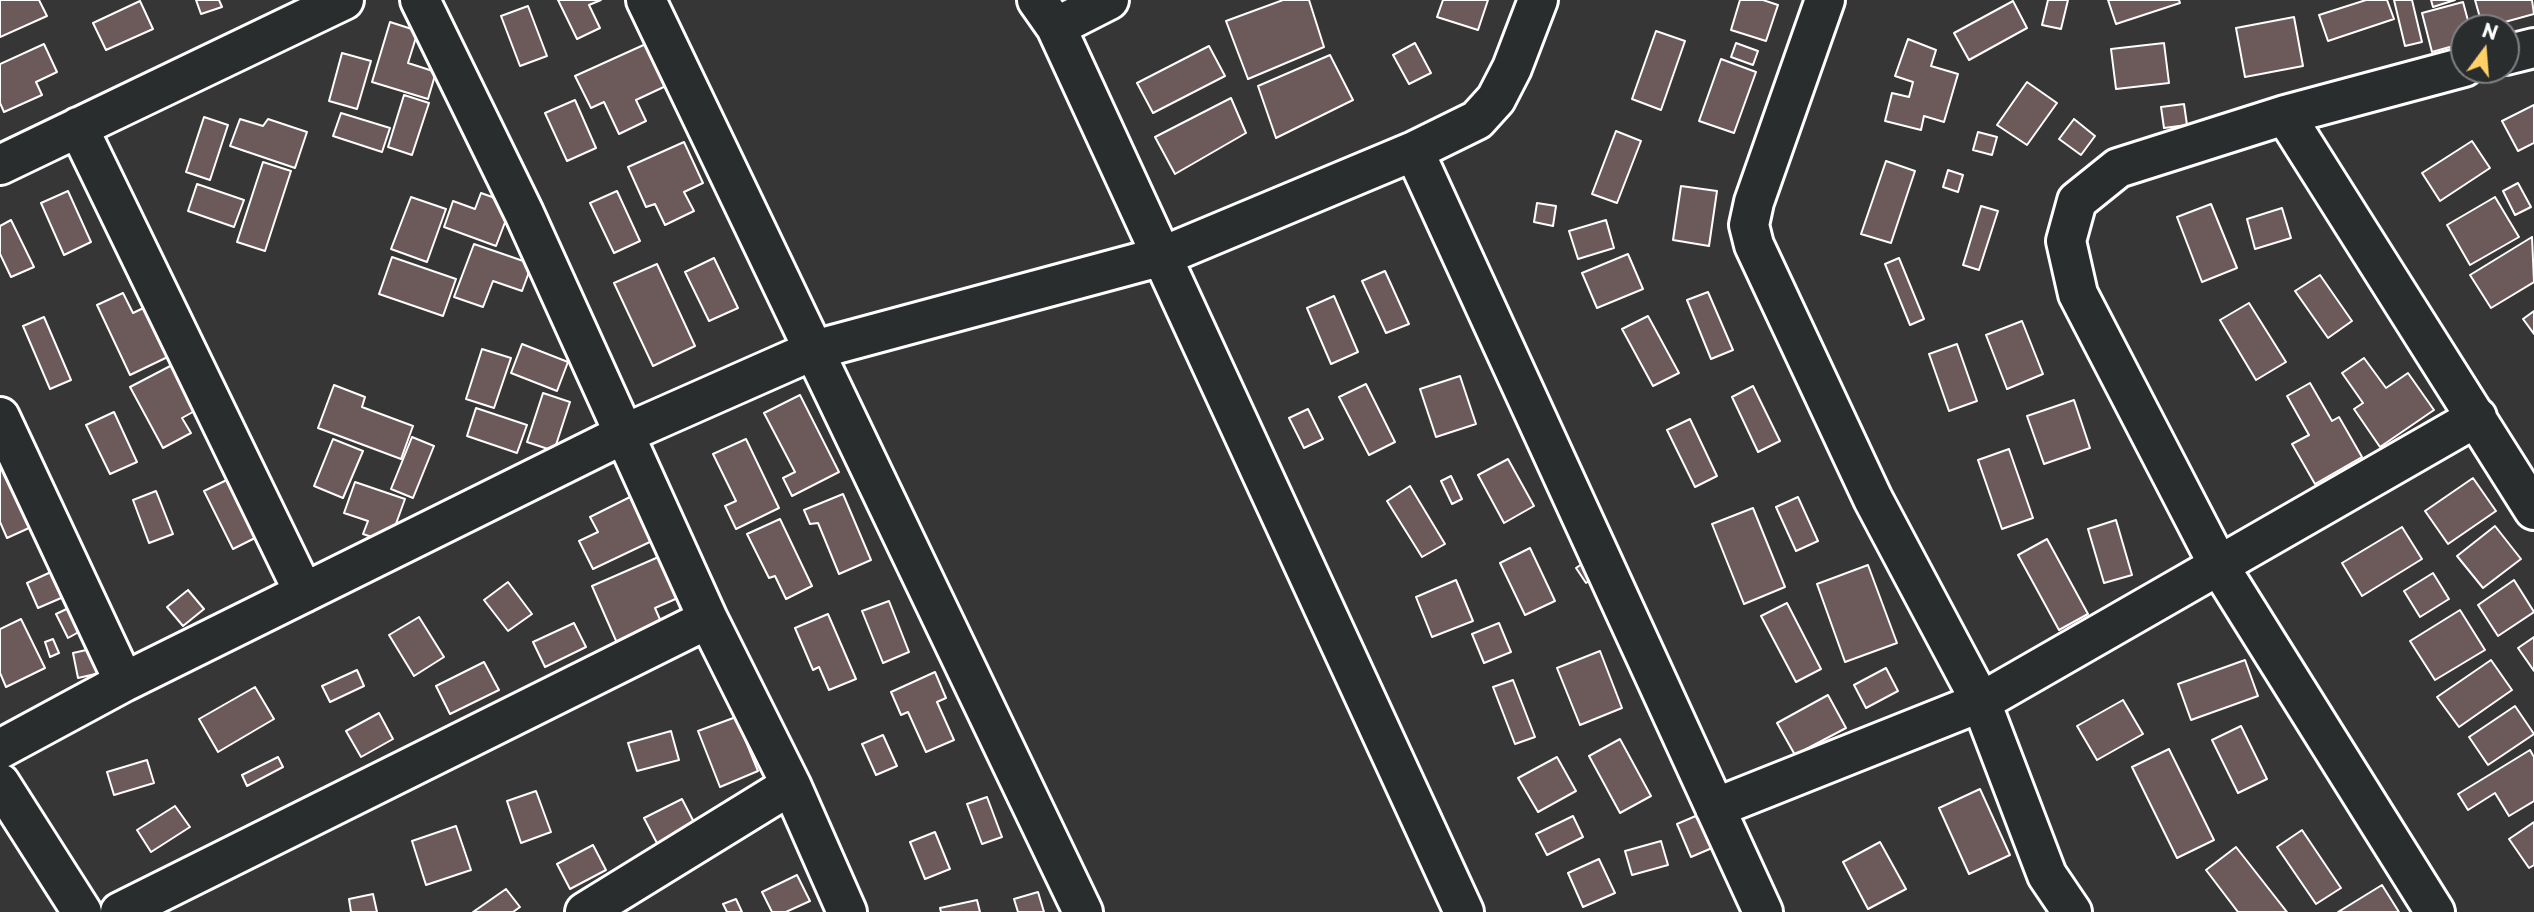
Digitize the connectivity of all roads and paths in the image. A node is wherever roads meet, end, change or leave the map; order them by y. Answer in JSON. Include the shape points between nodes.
{"nodes":[{"id":1,"x":344,"y":0,"type":"edge"},
{"id":2,"x":420,"y":0,"type":"edge"},
{"id":3,"x":646,"y":0,"type":"edge"},
{"id":4,"x":1109,"y":0,"type":"edge"},
{"id":5,"x":1538,"y":0,"type":"edge"},
{"id":6,"x":1825,"y":0,"type":"edge"},
{"id":7,"x":1047,"y":13,"type":"edge"},
{"id":8,"x":2450,"y":70,"type":"edge"},
{"id":9,"x":2285,"y":115,"type":"junction"},
{"id":10,"x":78,"y":127,"type":"junction"},
{"id":11,"x":1414,"y":151,"type":"junction"},
{"id":12,"x":0,"y":165,"type":"edge"},
{"id":13,"x":1163,"y":256,"type":"junction"},
{"id":14,"x":814,"y":350,"type":"junction"},
{"id":15,"x":2477,"y":417,"type":"junction"},
{"id":16,"x":0,"y":418,"type":"edge"},
{"id":17,"x":624,"y":434,"type":"junction"},
{"id":18,"x":2534,"y":510,"type":"edge"},
{"id":19,"x":2219,"y":566,"type":"junction"},
{"id":20,"x":304,"y":593,"type":"junction"},
{"id":21,"x":708,"y":619,"type":"junction"},
{"id":22,"x":124,"y":682,"type":"junction"},
{"id":23,"x":1981,"y":702,"type":"junction"},
{"id":24,"x":0,"y":749,"type":"edge"},
{"id":25,"x":0,"y":783,"type":"edge"},
{"id":26,"x":791,"y":785,"type":"junction"},
{"id":27,"x":1715,"y":808,"type":"junction"},
{"id":28,"x":82,"y":912,"type":"edge"},
{"id":29,"x":120,"y":912,"type":"edge"},
{"id":30,"x":585,"y":912,"type":"edge"},
{"id":31,"x":846,"y":912,"type":"edge"},
{"id":32,"x":1083,"y":912,"type":"edge"},
{"id":33,"x":1464,"y":912,"type":"edge"},
{"id":34,"x":1763,"y":912,"type":"edge"},
{"id":35,"x":2072,"y":912,"type":"edge"},
{"id":36,"x":2435,"y":912,"type":"edge"}],
"edges":[{"from":1,"to":10,"type":"street"},
{"from":2,"to":17,"type":"street","via":[[524,213]]},
{"from":3,"to":14,"type":"street"},
{"from":4,"to":7,"type":"street"},
{"from":5,"to":11,"type":"street","via":[[1496,99],[1477,120]]},
{"from":6,"to":23,"type":"street","via":[[1749,225],[1754,245],[1873,499]]},
{"from":7,"to":13,"type":"street"},
{"from":8,"to":9,"type":"street"},
{"from":9,"to":15,"type":"street"},
{"from":9,"to":19,"type":"street","via":[[2118,168],[2077,201],[2066,241],[2078,294]]},
{"from":10,"to":12,"type":"street"},
{"from":10,"to":20,"type":"street"},
{"from":11,"to":13,"type":"street"},
{"from":11,"to":27,"type":"street"},
{"from":13,"to":14,"type":"street"},
{"from":13,"to":33,"type":"street"},
{"from":14,"to":17,"type":"street"},
{"from":14,"to":32,"type":"street"},
{"from":15,"to":18,"type":"street"},
{"from":15,"to":19,"type":"street"},
{"from":16,"to":22,"type":"street"},
{"from":17,"to":20,"type":"street"},
{"from":17,"to":21,"type":"street"},
{"from":19,"to":23,"type":"street"},
{"from":19,"to":36,"type":"street"},
{"from":20,"to":22,"type":"street"},
{"from":21,"to":26,"type":"street"},
{"from":21,"to":29,"type":"street"},
{"from":22,"to":24,"type":"street"},
{"from":23,"to":27,"type":"street"},
{"from":23,"to":35,"type":"street","via":[[2047,875]]},
{"from":25,"to":28,"type":"street"},
{"from":26,"to":30,"type":"street"},
{"from":26,"to":31,"type":"street"},
{"from":27,"to":34,"type":"street"}]}
